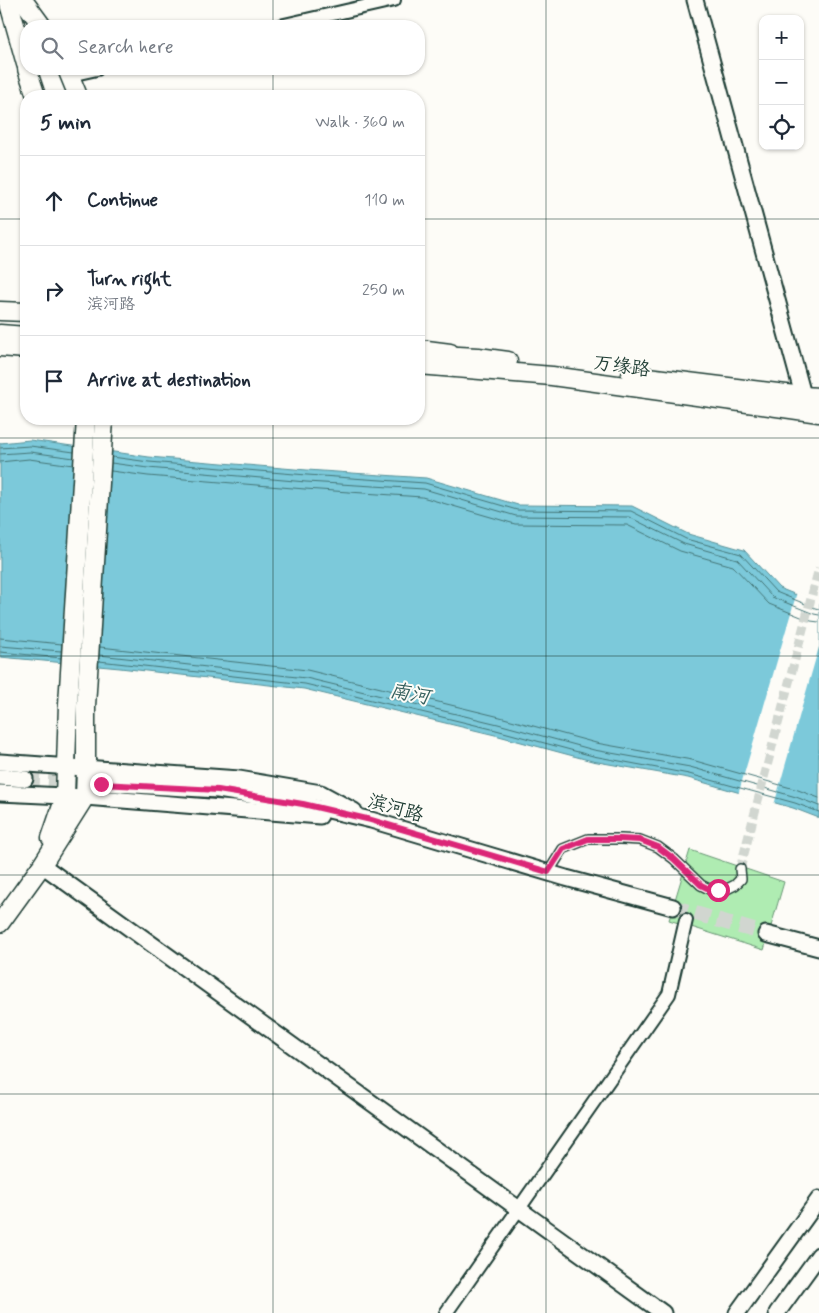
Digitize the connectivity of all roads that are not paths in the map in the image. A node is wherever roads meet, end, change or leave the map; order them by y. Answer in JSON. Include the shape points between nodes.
{"nodes":[{"id":1,"x":8,"y":0,"type":"edge"},
{"id":2,"x":24,"y":0,"type":"edge"},
{"id":3,"x":394,"y":0,"type":"edge"},
{"id":4,"x":695,"y":0,"type":"edge"},
{"id":5,"x":38,"y":20,"type":"edge"},
{"id":6,"x":306,"y":20,"type":"edge"},
{"id":7,"x":20,"y":43,"type":"edge"},
{"id":8,"x":30,"y":75,"type":"edge"},
{"id":9,"x":69,"y":75,"type":"edge"},
{"id":10,"x":34,"y":90,"type":"edge"},
{"id":11,"x":76,"y":90,"type":"edge"},
{"id":12,"x":0,"y":311,"type":"edge"},
{"id":13,"x":20,"y":312,"type":"edge"},
{"id":14,"x":0,"y":325,"type":"edge"},
{"id":15,"x":20,"y":326,"type":"edge"},
{"id":16,"x":0,"y":334,"type":"edge"},
{"id":17,"x":20,"y":336,"type":"edge"},
{"id":18,"x":0,"y":346,"type":"edge"},
{"id":19,"x":20,"y":348,"type":"edge"},
{"id":20,"x":425,"y":350,"type":"edge"},
{"id":21,"x":425,"y":354,"type":"edge"},
{"id":22,"x":478,"y":357,"type":"junction"},
{"id":23,"x":425,"y":365,"type":"edge"},
{"id":24,"x":425,"y":370,"type":"edge"},
{"id":25,"x":499,"y":371,"type":"junction"},
{"id":26,"x":812,"y":404,"type":"edge"},
{"id":27,"x":86,"y":425,"type":"edge"},
{"id":28,"x":103,"y":425,"type":"edge"},
{"id":29,"x":77,"y":705,"type":"junction"},
{"id":30,"x":0,"y":762,"type":"edge"},
{"id":31,"x":66,"y":767,"type":"junction"},
{"id":32,"x":86,"y":769,"type":"junction"},
{"id":33,"x":0,"y":777,"type":"edge"},
{"id":34,"x":25,"y":779,"type":"tunnel mouth"},
{"id":35,"x":101,"y":784,"type":"tunnel mouth"},
{"id":36,"x":0,"y":793,"type":"edge"},
{"id":37,"x":65,"y":797,"type":"junction"},
{"id":38,"x":85,"y":797,"type":"junction"},
{"id":39,"x":371,"y":820,"type":"junction"},
{"id":40,"x":42,"y":865,"type":"junction"},
{"id":41,"x":740,"y":869,"type":"tunnel mouth"},
{"id":42,"x":548,"y":872,"type":"junction"},
{"id":43,"x":673,"y":907,"type":"tunnel mouth"},
{"id":44,"x":686,"y":920,"type":"dead end"},
{"id":45,"x":0,"y":923,"type":"edge"},
{"id":46,"x":766,"y":934,"type":"tunnel mouth"},
{"id":47,"x":819,"y":948,"type":"edge"},
{"id":48,"x":819,"y":1198,"type":"edge"},
{"id":49,"x":519,"y":1209,"type":"junction"},
{"id":50,"x":819,"y":1255,"type":"edge"},
{"id":51,"x":446,"y":1313,"type":"edge"},
{"id":52,"x":663,"y":1313,"type":"edge"},
{"id":53,"x":737,"y":1313,"type":"edge"},
{"id":54,"x":776,"y":1313,"type":"edge"}],
"edges":[{"from":1,"to":7,"type":"main road"},
{"from":2,"to":5,"type":"main road"},
{"from":3,"to":6,"type":"street"},
{"from":4,"to":26,"type":"street"},
{"from":8,"to":10,"type":"main road"},
{"from":9,"to":11,"type":"main road"},
{"from":12,"to":13,"type":"main road"},
{"from":14,"to":15,"type":"main road"},
{"from":16,"to":17,"type":"main road"},
{"from":18,"to":19,"type":"main road"},
{"from":20,"to":22,"type":"main road"},
{"from":21,"to":22,"type":"main road","name":"万缘路"},
{"from":22,"to":26,"type":"main road","name":"万缘路"},
{"from":23,"to":25,"type":"main road","name":"万缘路"},
{"from":24,"to":25,"type":"main road"},
{"from":25,"to":26,"type":"main road","name":"万缘路"},
{"from":27,"to":29,"type":"main road"},
{"from":28,"to":29,"type":"main road"},
{"from":29,"to":31,"type":"main road"},
{"from":29,"to":32,"type":"main road"},
{"from":30,"to":31,"type":"street"},
{"from":31,"to":32,"type":"street"},
{"from":31,"to":37,"type":"main road"},
{"from":32,"to":38,"type":"main road"},
{"from":32,"to":39,"type":"street","via":[[239,779],[321,793]]},
{"from":33,"to":34,"type":"street"},
{"from":35,"to":39,"type":"street","name":"滨河路","via":[[218,790],[303,804]]},
{"from":36,"to":37,"type":"street"},
{"from":37,"to":38,"type":"street"},
{"from":37,"to":40,"type":"main road"},
{"from":38,"to":39,"type":"street"},
{"from":38,"to":40,"type":"main road"},
{"from":39,"to":42,"type":"street","name":"滨河路"},
{"from":40,"to":45,"type":"main road"},
{"from":40,"to":49,"type":"street"},
{"from":41,"to":42,"type":"street","via":[[741,879],[735,885],[727,889],[709,889],[658,847],[640,840],[588,839],[563,849]]},
{"from":42,"to":43,"type":"street","name":"滨河路"},
{"from":44,"to":49,"type":"street","via":[[669,994]]},
{"from":46,"to":47,"type":"street"},
{"from":48,"to":53,"type":"street"},
{"from":49,"to":51,"type":"street"},
{"from":49,"to":52,"type":"street"},
{"from":50,"to":54,"type":"street"}]}
